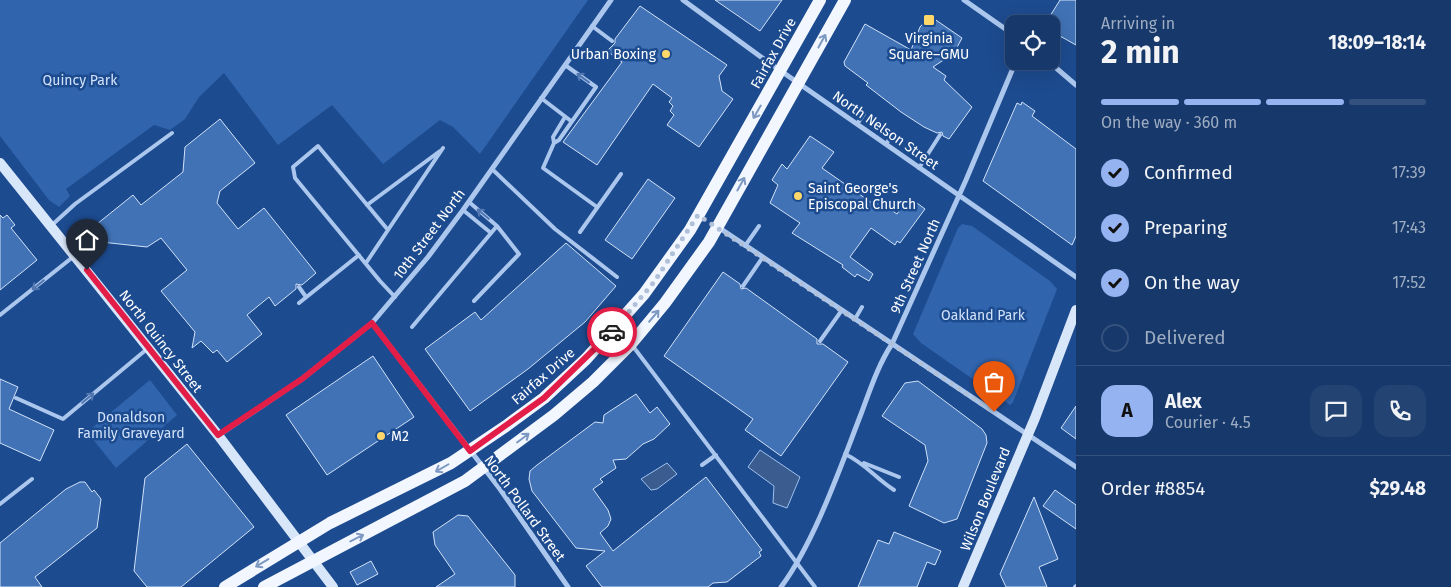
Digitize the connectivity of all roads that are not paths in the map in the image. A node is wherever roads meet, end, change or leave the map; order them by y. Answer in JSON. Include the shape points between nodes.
{"nodes":[{"id":1,"x":611,"y":0,"type":"edge"},
{"id":2,"x":683,"y":0,"type":"edge"},
{"id":3,"x":820,"y":0,"type":"edge"},
{"id":4,"x":845,"y":0,"type":"edge"},
{"id":5,"x":964,"y":0,"type":"edge"},
{"id":6,"x":592,"y":26,"type":"junction"},
{"id":7,"x":1005,"y":29,"type":"edge"},
{"id":8,"x":612,"y":41,"type":"dead end"},
{"id":9,"x":565,"y":65,"type":"junction"},
{"id":10,"x":781,"y":70,"type":"junction"},
{"id":11,"x":1012,"y":70,"type":"edge"},
{"id":12,"x":1059,"y":70,"type":"edge"},
{"id":13,"x":799,"y":82,"type":"junction"},
{"id":14,"x":1076,"y":84,"type":"edge"},
{"id":15,"x":541,"y":98,"type":"junction"},
{"id":16,"x":864,"y":114,"type":"dead end"},
{"id":17,"x":565,"y":117,"type":"junction"},
{"id":18,"x":571,"y":122,"type":"junction"},
{"id":19,"x":857,"y":124,"type":"junction"},
{"id":20,"x":172,"y":133,"type":"dead end"},
{"id":21,"x":893,"y":134,"type":"dead end"},
{"id":22,"x":940,"y":134,"type":"dead end"},
{"id":23,"x":554,"y":143,"type":"junction"},
{"id":24,"x":886,"y":144,"type":"junction"},
{"id":25,"x":1,"y":165,"type":"edge"},
{"id":26,"x":919,"y":168,"type":"junction"},
{"id":27,"x":492,"y":169,"type":"junction"},
{"id":28,"x":621,"y":174,"type":"dead end"},
{"id":29,"x":959,"y":196,"type":"junction"},
{"id":30,"x":469,"y":202,"type":"junction"},
{"id":31,"x":367,"y":205,"type":"junction"},
{"id":32,"x":597,"y":207,"type":"junction"},
{"id":33,"x":463,"y":210,"type":"junction"},
{"id":34,"x":698,"y":215,"type":"junction"},
{"id":35,"x":52,"y":225,"type":"junction"},
{"id":36,"x":498,"y":226,"type":"junction"},
{"id":37,"x":759,"y":226,"type":"dead end"},
{"id":38,"x":718,"y":227,"type":"junction"},
{"id":39,"x":388,"y":230,"type":"junction"},
{"id":40,"x":580,"y":232,"type":"dead end"},
{"id":41,"x":491,"y":233,"type":"junction"},
{"id":42,"x":98,"y":237,"type":"dead end"},
{"id":43,"x":745,"y":246,"type":"junction"},
{"id":44,"x":75,"y":254,"type":"junction"},
{"id":45,"x":359,"y":255,"type":"junction"},
{"id":46,"x":763,"y":257,"type":"junction"},
{"id":47,"x":366,"y":263,"type":"junction"},
{"id":48,"x":617,"y":277,"type":"dead end"},
{"id":49,"x":1076,"y":277,"type":"edge"},
{"id":50,"x":743,"y":286,"type":"dead end"},
{"id":51,"x":299,"y":287,"type":"dead end"},
{"id":52,"x":306,"y":297,"type":"junction"},
{"id":53,"x":395,"y":297,"type":"junction"},
{"id":54,"x":474,"y":301,"type":"dead end"},
{"id":55,"x":299,"y":303,"type":"dead end"},
{"id":56,"x":862,"y":307,"type":"dead end"},
{"id":57,"x":842,"y":310,"type":"junction"},
{"id":58,"x":1076,"y":310,"type":"edge"},
{"id":59,"x":0,"y":315,"type":"edge"},
{"id":60,"x":855,"y":319,"type":"junction"},
{"id":61,"x":372,"y":323,"type":"junction"},
{"id":62,"x":412,"y":327,"type":"dead end"},
{"id":63,"x":820,"y":341,"type":"dead end"},
{"id":64,"x":631,"y":344,"type":"junction"},
{"id":65,"x":892,"y":344,"type":"junction"},
{"id":66,"x":148,"y":348,"type":"junction"},
{"id":67,"x":16,"y":398,"type":"dead end"},
{"id":68,"x":1026,"y":434,"type":"junction"},
{"id":69,"x":218,"y":435,"type":"junction"},
{"id":70,"x":470,"y":451,"type":"junction"},
{"id":71,"x":845,"y":454,"type":"junction"},
{"id":72,"x":716,"y":456,"type":"junction"},
{"id":73,"x":862,"y":462,"type":"junction"},
{"id":74,"x":702,"y":465,"type":"dead end"},
{"id":75,"x":1076,"y":467,"type":"edge"},
{"id":76,"x":484,"y":468,"type":"junction"},
{"id":77,"x":899,"y":477,"type":"dead end"},
{"id":78,"x":32,"y":479,"type":"dead end"},
{"id":79,"x":894,"y":490,"type":"dead end"},
{"id":80,"x":0,"y":504,"type":"edge"},
{"id":81,"x":300,"y":541,"type":"junction"},
{"id":82,"x":314,"y":560,"type":"junction"},
{"id":83,"x":798,"y":564,"type":"junction"},
{"id":84,"x":225,"y":587,"type":"edge"},
{"id":85,"x":264,"y":587,"type":"edge"},
{"id":86,"x":333,"y":587,"type":"edge"},
{"id":87,"x":568,"y":587,"type":"edge"},
{"id":88,"x":781,"y":587,"type":"edge"},
{"id":89,"x":815,"y":587,"type":"edge"},
{"id":90,"x":964,"y":587,"type":"edge"}],
"edges":[{"from":1,"to":6,"type":"street","name":"10th Street North"},
{"from":2,"to":10,"type":"street","name":"North Nelson Street"},
{"from":3,"to":10,"type":"main road","name":"Fairfax Drive"},
{"from":13,"to":4,"type":"main road","one_way":true},
{"from":5,"to":7,"type":"street"},
{"from":6,"to":8,"type":"lane"},
{"from":6,"to":9,"type":"street","name":"10th Street North"},
{"from":9,"to":15,"type":"street","name":"10th Street North"},
{"from":18,"to":9,"type":"lane","one_way":true,"via":[[596,87]]},
{"from":10,"to":13,"type":"street","name":"North Nelson Street"},
{"from":10,"to":34,"type":"main road","name":"Fairfax Drive","one_way":true},
{"from":11,"to":29,"type":"street","name":"9th Street North"},
{"from":12,"to":14,"type":"street"},
{"from":13,"to":19,"type":"street","name":"North Nelson Street"},
{"from":38,"to":13,"type":"main road","one_way":true},
{"from":15,"to":17,"type":"lane"},
{"from":15,"to":27,"type":"street","name":"10th Street North"},
{"from":16,"to":19,"type":"lane"},
{"from":17,"to":18,"type":"lane"},
{"from":17,"to":23,"type":"lane","via":[[553,137]]},
{"from":18,"to":23,"type":"lane"},
{"from":19,"to":24,"type":"street","name":"North Nelson Street"},
{"from":20,"to":35,"type":"lane","via":[[75,204]]},
{"from":21,"to":24,"type":"lane"},
{"from":22,"to":26,"type":"lane"},
{"from":23,"to":32,"type":"lane","via":[[543,168]]},
{"from":24,"to":26,"type":"street","name":"North Nelson Street"},
{"from":25,"to":35,"type":"main road","name":"North Quincy Street"},
{"from":26,"to":29,"type":"street","name":"North Nelson Street"},
{"from":27,"to":30,"type":"street","name":"10th Street North"},
{"from":27,"to":48,"type":"lane","via":[[555,228]]},
{"from":28,"to":32,"type":"lane"},
{"from":29,"to":49,"type":"street","name":"North Nelson Street"},
{"from":29,"to":65,"type":"street","name":"9th Street North"},
{"from":30,"to":33,"type":"street","name":"10th Street North"},
{"from":36,"to":30,"type":"lane","one_way":true},
{"from":31,"to":39,"type":"lane"},
{"from":31,"to":39,"type":"lane","via":[[444,148]]},
{"from":31,"to":45,"type":"lane","via":[[318,146],[293,167],[295,178]]},
{"from":32,"to":40,"type":"lane"},
{"from":33,"to":41,"type":"lane"},
{"from":33,"to":53,"type":"street","name":"10th Street North"},
{"from":34,"to":38,"type":"main road"},
{"from":34,"to":70,"type":"main road","name":"Fairfax Drive","via":[[649,288],[620,324],[544,398]]},
{"from":35,"to":44,"type":"main road","name":"North Quincy Street"},
{"from":36,"to":41,"type":"lane"},
{"from":36,"to":54,"type":"lane","via":[[520,254]]},
{"from":37,"to":43,"type":"lane"},
{"from":38,"to":43,"type":"street"},
{"from":64,"to":38,"type":"main road","one_way":true,"via":[[666,302]]},
{"from":39,"to":47,"type":"lane"},
{"from":41,"to":62,"type":"lane"},
{"from":42,"to":44,"type":"lane"},
{"from":43,"to":46,"type":"street"},
{"from":44,"to":59,"type":"lane","one_way":true},
{"from":44,"to":66,"type":"main road","name":"North Quincy Street"},
{"from":45,"to":47,"type":"lane"},
{"from":45,"to":52,"type":"lane"},
{"from":46,"to":50,"type":"lane"},
{"from":46,"to":57,"type":"street"},
{"from":47,"to":53,"type":"lane"},
{"from":51,"to":52,"type":"lane"},
{"from":52,"to":55,"type":"lane"},
{"from":53,"to":61,"type":"street","name":"10th Street North"},
{"from":56,"to":60,"type":"lane"},
{"from":57,"to":60,"type":"street"},
{"from":57,"to":63,"type":"lane"},
{"from":58,"to":68,"type":"main road","name":"Wilson Boulevard"},
{"from":60,"to":65,"type":"street"},
{"from":61,"to":69,"type":"street","name":"10th Street North","via":[[302,379]]},
{"from":61,"to":70,"type":"street","name":"North Pollard Street"},
{"from":64,"to":72,"type":"lane"},
{"from":76,"to":64,"type":"main road","one_way":true,"via":[[560,410]]},
{"from":65,"to":68,"type":"street"},
{"from":65,"to":71,"type":"street","name":"9th Street North","via":[[882,360]]},
{"from":67,"to":66,"type":"lane","one_way":true,"via":[[63,418]]},
{"from":66,"to":69,"type":"main road","name":"North Quincy Street"},
{"from":68,"to":75,"type":"street"},
{"from":68,"to":90,"type":"main road","name":"Wilson Boulevard"},
{"from":69,"to":81,"type":"main road","name":"North Quincy Street"},
{"from":70,"to":76,"type":"street","name":"North Pollard Street"},
{"from":70,"to":81,"type":"main road","name":"Fairfax Drive","one_way":true,"via":[[426,478],[362,507]]},
{"from":71,"to":73,"type":"lane"},
{"from":71,"to":83,"type":"street","name":"9th Street North"},
{"from":72,"to":74,"type":"lane"},
{"from":72,"to":83,"type":"lane"},
{"from":73,"to":77,"type":"lane"},
{"from":73,"to":79,"type":"lane","via":[[875,478]]},
{"from":82,"to":76,"type":"main road","one_way":true,"via":[[438,496]]},
{"from":76,"to":87,"type":"street","name":"North Pollard Street"},
{"from":78,"to":80,"type":"lane"},
{"from":81,"to":82,"type":"main road","name":"North Quincy Street"},
{"from":81,"to":84,"type":"main road","name":"Fairfax Drive","one_way":true},
{"from":82,"to":85,"type":"main road"},
{"from":82,"to":86,"type":"main road","name":"North Quincy Street"},
{"from":83,"to":88,"type":"street","name":"9th Street North"},
{"from":83,"to":89,"type":"lane"}]}
